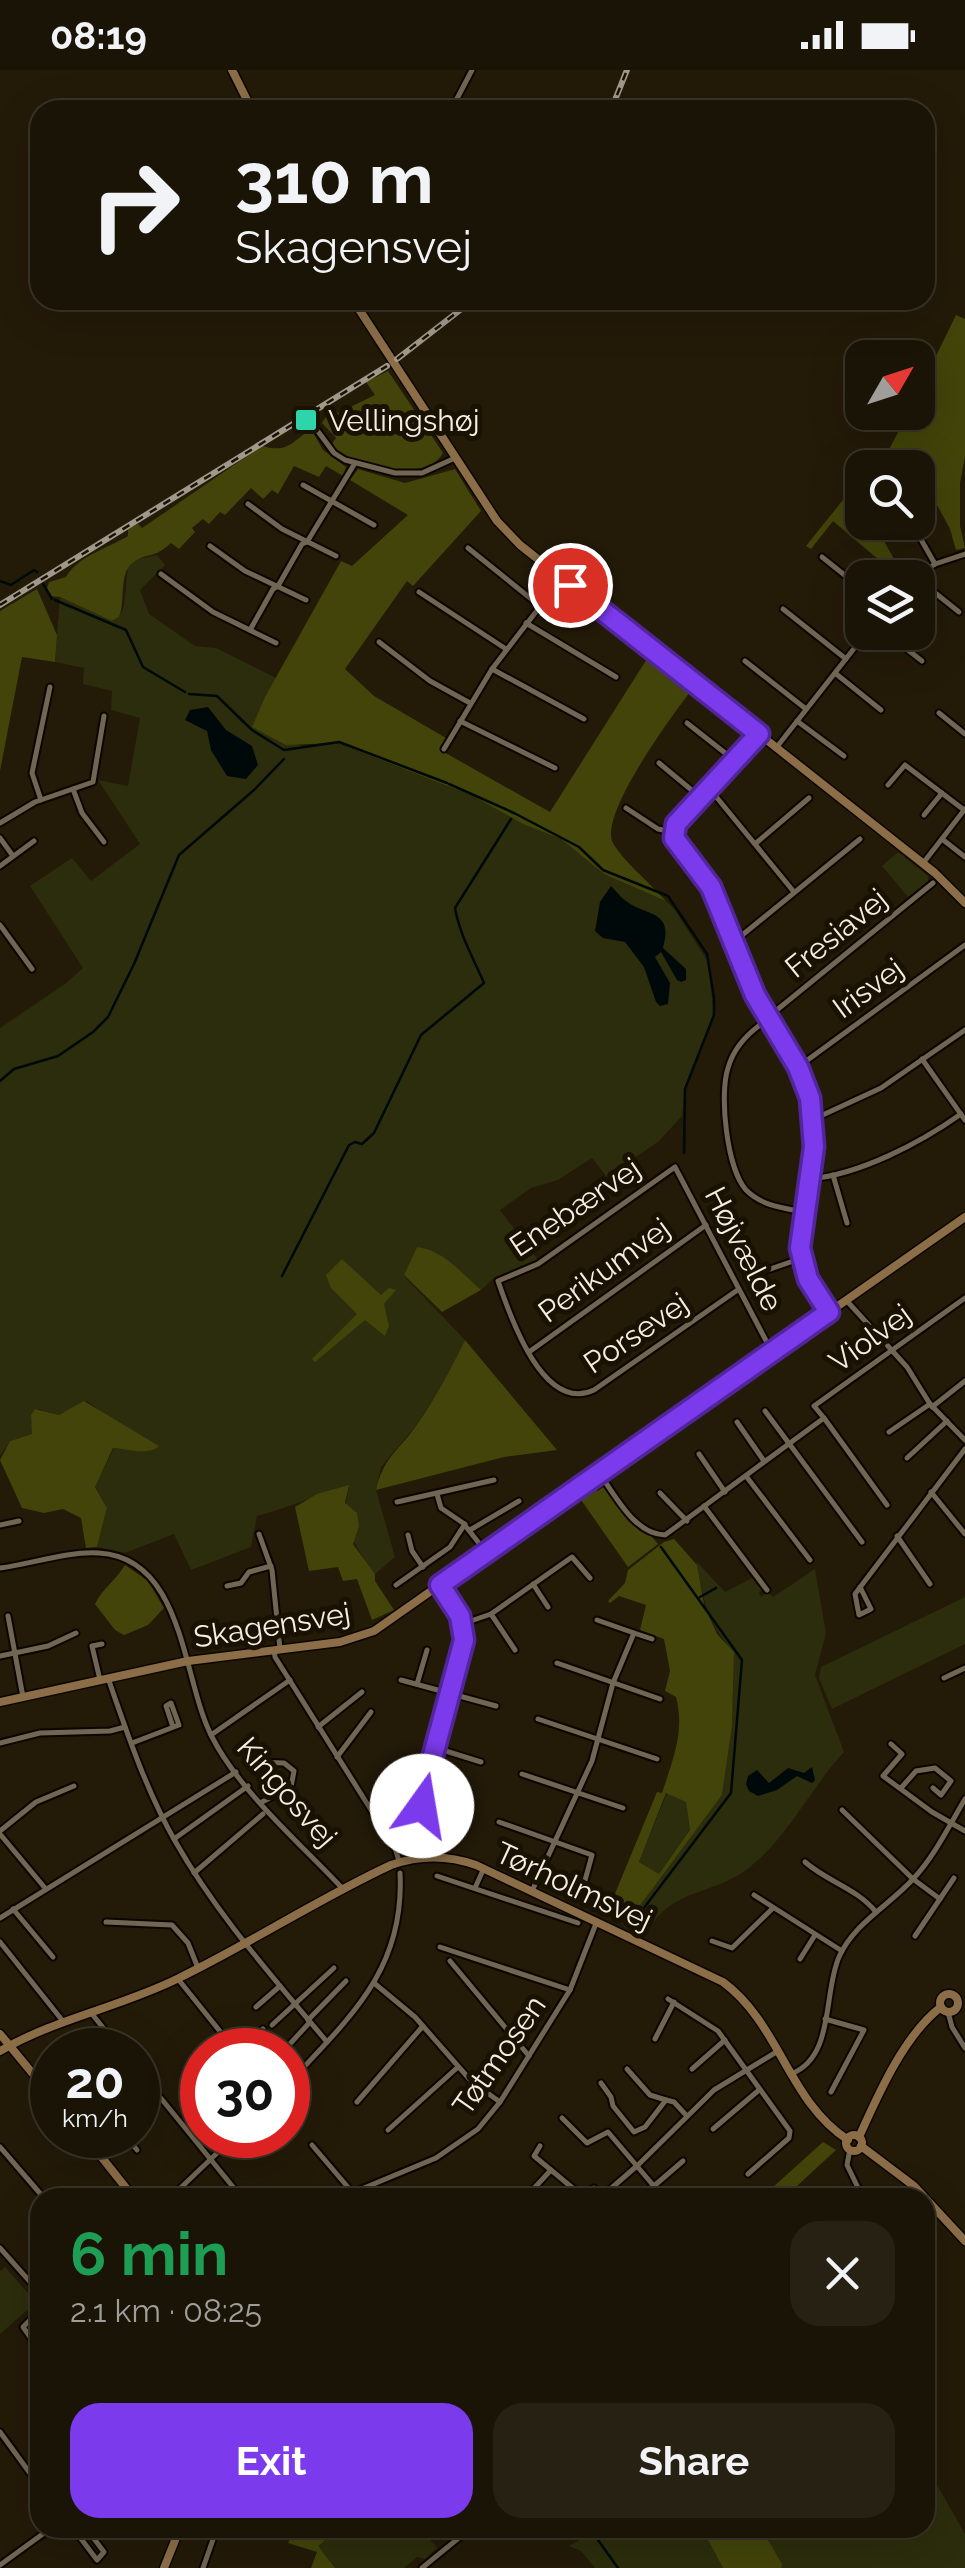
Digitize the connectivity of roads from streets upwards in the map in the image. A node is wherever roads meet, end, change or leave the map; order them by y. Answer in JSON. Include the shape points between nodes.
{"nodes":[{"id":1,"x":232,"y":70,"type":"edge"},
{"id":2,"x":472,"y":70,"type":"edge"},
{"id":3,"x":247,"y":100,"type":"edge"},
{"id":4,"x":456,"y":100,"type":"edge"},
{"id":5,"x":359,"y":310,"type":"edge"},
{"id":6,"x":314,"y":426,"type":"dead end"},
{"id":7,"x":455,"y":458,"type":"junction"},
{"id":8,"x":355,"y":463,"type":"junction"},
{"id":9,"x":304,"y":485,"type":"dead end"},
{"id":10,"x":333,"y":502,"type":"junction"},
{"id":11,"x":248,"y":504,"type":"dead end"},
{"id":12,"x":374,"y":524,"type":"dead end"},
{"id":13,"x":308,"y":542,"type":"junction"},
{"id":14,"x":210,"y":546,"type":"dead end"},
{"id":15,"x":468,"y":548,"type":"dead end"},
{"id":16,"x":965,"y":554,"type":"edge"},
{"id":17,"x":336,"y":556,"type":"dead end"},
{"id":18,"x":822,"y":557,"type":"dead end"},
{"id":19,"x":935,"y":564,"type":"edge"},
{"id":20,"x":160,"y":574,"type":"dead end"},
{"id":21,"x":845,"y":575,"type":"edge"},
{"id":22,"x":562,"y":578,"type":"junction"},
{"id":23,"x":278,"y":586,"type":"junction"},
{"id":24,"x":419,"y":592,"type":"dead end"},
{"id":25,"x":935,"y":593,"type":"edge"},
{"id":26,"x":306,"y":600,"type":"dead end"},
{"id":27,"x":540,"y":606,"type":"junction"},
{"id":28,"x":784,"y":608,"type":"dead end"},
{"id":29,"x":958,"y":612,"type":"dead end"},
{"id":30,"x":526,"y":624,"type":"junction"},
{"id":31,"x":250,"y":630,"type":"junction"},
{"id":32,"x":379,"y":642,"type":"dead end"},
{"id":33,"x":276,"y":643,"type":"dead end"},
{"id":34,"x":506,"y":649,"type":"junction"},
{"id":35,"x":853,"y":650,"type":"edge"},
{"id":36,"x":908,"y":650,"type":"edge"},
{"id":37,"x":846,"y":659,"type":"junction"},
{"id":38,"x":745,"y":661,"type":"dead end"},
{"id":39,"x":922,"y":661,"type":"dead end"},
{"id":40,"x":492,"y":668,"type":"junction"},
{"id":41,"x":835,"y":673,"type":"junction"},
{"id":42,"x":616,"y":677,"type":"dead end"},
{"id":43,"x":50,"y":687,"type":"dead end"},
{"id":44,"x":470,"y":703,"type":"junction"},
{"id":45,"x":806,"y":709,"type":"junction"},
{"id":46,"x":882,"y":710,"type":"dead end"},
{"id":47,"x":938,"y":713,"type":"dead end"},
{"id":48,"x":104,"y":716,"type":"dead end"},
{"id":49,"x":584,"y":718,"type":"dead end"},
{"id":50,"x":797,"y":720,"type":"junction"},
{"id":51,"x":460,"y":721,"type":"junction"},
{"id":52,"x":687,"y":723,"type":"dead end"},
{"id":53,"x":759,"y":734,"type":"junction"},
{"id":54,"x":965,"y":734,"type":"edge"},
{"id":55,"x":776,"y":748,"type":"junction"},
{"id":56,"x":444,"y":749,"type":"dead end"},
{"id":57,"x":844,"y":756,"type":"dead end"},
{"id":58,"x":734,"y":760,"type":"junction"},
{"id":59,"x":659,"y":763,"type":"dead end"},
{"id":60,"x":554,"y":768,"type":"dead end"},
{"id":61,"x":888,"y":784,"type":"dead end"},
{"id":62,"x":708,"y":788,"type":"junction"},
{"id":63,"x":74,"y":789,"type":"junction"},
{"id":64,"x":942,"y":793,"type":"junction"},
{"id":65,"x":700,"y":797,"type":"junction"},
{"id":66,"x":809,"y":798,"type":"dead end"},
{"id":67,"x":40,"y":800,"type":"junction"},
{"id":68,"x":626,"y":808,"type":"dead end"},
{"id":69,"x":964,"y":810,"type":"edge"},
{"id":70,"x":924,"y":815,"type":"dead end"},
{"id":71,"x":0,"y":823,"type":"edge"},
{"id":72,"x":673,"y":832,"type":"junction"},
{"id":73,"x":0,"y":838,"type":"edge"},
{"id":74,"x":860,"y":839,"type":"dead end"},
{"id":75,"x":942,"y":839,"type":"junction"},
{"id":76,"x":34,"y":841,"type":"dead end"},
{"id":77,"x":104,"y":842,"type":"dead end"},
{"id":78,"x":755,"y":844,"type":"junction"},
{"id":79,"x":13,"y":856,"type":"junction"},
{"id":80,"x":965,"y":856,"type":"edge"},
{"id":81,"x":922,"y":864,"type":"junction"},
{"id":82,"x":0,"y":866,"type":"edge"},
{"id":83,"x":933,"y":884,"type":"dead end"},
{"id":84,"x":794,"y":892,"type":"junction"},
{"id":85,"x":965,"y":903,"type":"edge"},
{"id":86,"x":0,"y":925,"type":"edge"},
{"id":87,"x":734,"y":941,"type":"junction"},
{"id":88,"x":965,"y":944,"type":"edge"},
{"id":89,"x":32,"y":968,"type":"dead end"},
{"id":90,"x":767,"y":1018,"type":"junction"},
{"id":91,"x":760,"y":1025,"type":"dead end"},
{"id":92,"x":965,"y":1030,"type":"edge"},
{"id":93,"x":922,"y":1058,"type":"junction"},
{"id":94,"x":798,"y":1067,"type":"junction"},
{"id":95,"x":963,"y":1116,"type":"edge"},
{"id":96,"x":814,"y":1119,"type":"junction"},
{"id":97,"x":675,"y":1166,"type":"joint"},
{"id":98,"x":833,"y":1175,"type":"junction"},
{"id":99,"x":809,"y":1180,"type":"junction"},
{"id":100,"x":804,"y":1212,"type":"junction"},
{"id":101,"x":965,"y":1217,"type":"edge"},
{"id":102,"x":847,"y":1223,"type":"dead end"},
{"id":103,"x":706,"y":1225,"type":"junction"},
{"id":104,"x":802,"y":1258,"type":"junction"},
{"id":105,"x":748,"y":1276,"type":"dead end"},
{"id":106,"x":498,"y":1281,"type":"joint"},
{"id":107,"x":739,"y":1289,"type":"junction"},
{"id":108,"x":965,"y":1298,"type":"edge"},
{"id":109,"x":846,"y":1300,"type":"junction"},
{"id":110,"x":829,"y":1312,"type":"junction"},
{"id":111,"x":892,"y":1350,"type":"junction"},
{"id":112,"x":530,"y":1352,"type":"junction"},
{"id":113,"x":772,"y":1352,"type":"junction"},
{"id":114,"x":965,"y":1381,"type":"edge"},
{"id":115,"x":931,"y":1405,"type":"junction"},
{"id":116,"x":766,"y":1412,"type":"dead end"},
{"id":117,"x":824,"y":1418,"type":"junction"},
{"id":118,"x":737,"y":1422,"type":"dead end"},
{"id":119,"x":946,"y":1422,"type":"junction"},
{"id":120,"x":890,"y":1432,"type":"dead end"},
{"id":121,"x":965,"y":1440,"type":"edge"},
{"id":122,"x":787,"y":1443,"type":"junction"},
{"id":123,"x":965,"y":1449,"type":"edge"},
{"id":124,"x":699,"y":1454,"type":"dead end"},
{"id":125,"x":907,"y":1458,"type":"dead end"},
{"id":126,"x":764,"y":1461,"type":"junction"},
{"id":127,"x":599,"y":1473,"type":"junction"},
{"id":128,"x":746,"y":1476,"type":"junction"},
{"id":129,"x":494,"y":1480,"type":"dead end"},
{"id":130,"x":725,"y":1492,"type":"junction"},
{"id":131,"x":932,"y":1492,"type":"junction"},
{"id":132,"x":437,"y":1494,"type":"junction"},
{"id":133,"x":660,"y":1494,"type":"dead end"},
{"id":134,"x":519,"y":1501,"type":"dead end"},
{"id":135,"x":398,"y":1502,"type":"dead end"},
{"id":136,"x":888,"y":1505,"type":"dead end"},
{"id":137,"x":704,"y":1506,"type":"junction"},
{"id":138,"x":687,"y":1520,"type":"junction"},
{"id":139,"x":19,"y":1521,"type":"dead end"},
{"id":140,"x":0,"y":1525,"type":"edge"},
{"id":141,"x":467,"y":1527,"type":"junction"},
{"id":142,"x":259,"y":1534,"type":"dead end"},
{"id":143,"x":965,"y":1534,"type":"edge"},
{"id":144,"x":408,"y":1536,"type":"dead end"},
{"id":145,"x":897,"y":1536,"type":"junction"},
{"id":146,"x":862,"y":1542,"type":"dead end"},
{"id":147,"x":486,"y":1552,"type":"junction"},
{"id":148,"x":810,"y":1560,"type":"dead end"},
{"id":149,"x":272,"y":1566,"type":"junction"},
{"id":150,"x":423,"y":1567,"type":"junction"},
{"id":151,"x":0,"y":1568,"type":"edge"},
{"id":152,"x":590,"y":1578,"type":"dead end"},
{"id":153,"x":533,"y":1584,"type":"junction"},
{"id":154,"x":930,"y":1584,"type":"dead end"},
{"id":155,"x":396,"y":1585,"type":"dead end"},
{"id":156,"x":440,"y":1585,"type":"junction"},
{"id":157,"x":227,"y":1586,"type":"dead end"},
{"id":158,"x":860,"y":1587,"type":"junction"},
{"id":159,"x":767,"y":1590,"type":"dead end"},
{"id":160,"x":548,"y":1607,"type":"dead end"},
{"id":161,"x":491,"y":1614,"type":"junction"},
{"id":162,"x":8,"y":1616,"type":"dead end"},
{"id":163,"x":597,"y":1620,"type":"dead end"},
{"id":164,"x":462,"y":1624,"type":"junction"},
{"id":165,"x":76,"y":1633,"type":"dead end"},
{"id":166,"x":634,"y":1633,"type":"junction"},
{"id":167,"x":652,"y":1639,"type":"dead end"},
{"id":168,"x":102,"y":1644,"type":"dead end"},
{"id":169,"x":277,"y":1649,"type":"junction"},
{"id":170,"x":427,"y":1650,"type":"dead end"},
{"id":171,"x":515,"y":1650,"type":"dead end"},
{"id":172,"x":15,"y":1653,"type":"junction"},
{"id":173,"x":0,"y":1656,"type":"edge"},
{"id":174,"x":188,"y":1661,"type":"junction"},
{"id":175,"x":557,"y":1663,"type":"dead end"},
{"id":176,"x":965,"y":1668,"type":"edge"},
{"id":177,"x":944,"y":1678,"type":"dead end"},
{"id":178,"x":104,"y":1679,"type":"junction"},
{"id":179,"x":290,"y":1680,"type":"junction"},
{"id":180,"x":402,"y":1680,"type":"dead end"},
{"id":181,"x":613,"y":1682,"type":"junction"},
{"id":182,"x":417,"y":1684,"type":"junction"},
{"id":183,"x":362,"y":1692,"type":"dead end"},
{"id":184,"x":451,"y":1694,"type":"junction"},
{"id":185,"x":23,"y":1697,"type":"junction"},
{"id":186,"x":660,"y":1699,"type":"dead end"},
{"id":187,"x":0,"y":1702,"type":"edge"},
{"id":188,"x":496,"y":1706,"type":"dead end"},
{"id":189,"x":372,"y":1712,"type":"dead end"},
{"id":190,"x":538,"y":1718,"type":"dead end"},
{"id":191,"x":318,"y":1726,"type":"junction"},
{"id":192,"x":125,"y":1727,"type":"junction"},
{"id":193,"x":173,"y":1727,"type":"dead end"},
{"id":194,"x":211,"y":1735,"type":"junction"},
{"id":195,"x":597,"y":1740,"type":"junction"},
{"id":196,"x":0,"y":1744,"type":"edge"},
{"id":197,"x":132,"y":1744,"type":"junction"},
{"id":198,"x":891,"y":1744,"type":"dead end"},
{"id":199,"x":436,"y":1748,"type":"junction"},
{"id":200,"x":255,"y":1752,"type":"dead end"},
{"id":201,"x":338,"y":1756,"type":"junction"},
{"id":202,"x":657,"y":1759,"type":"dead end"},
{"id":203,"x":481,"y":1762,"type":"dead end"},
{"id":204,"x":236,"y":1772,"type":"junction"},
{"id":205,"x":522,"y":1774,"type":"dead end"},
{"id":206,"x":74,"y":1786,"type":"dead end"},
{"id":207,"x":248,"y":1786,"type":"junction"},
{"id":208,"x":900,"y":1788,"type":"junction"},
{"id":209,"x":933,"y":1788,"type":"dead end"},
{"id":210,"x":579,"y":1793,"type":"junction"},
{"id":211,"x":965,"y":1800,"type":"edge"},
{"id":212,"x":262,"y":1802,"type":"junction"},
{"id":213,"x":623,"y":1808,"type":"dead end"},
{"id":214,"x":842,"y":1810,"type":"dead end"},
{"id":215,"x":263,"y":1814,"type":"dead end"},
{"id":216,"x":163,"y":1816,"type":"junction"},
{"id":217,"x":465,"y":1817,"type":"dead end"},
{"id":218,"x":499,"y":1822,"type":"dead end"},
{"id":219,"x":950,"y":1824,"type":"junction"},
{"id":220,"x":965,"y":1832,"type":"edge"},
{"id":221,"x":0,"y":1833,"type":"edge"},
{"id":222,"x":174,"y":1839,"type":"junction"},
{"id":223,"x":556,"y":1842,"type":"junction"},
{"id":224,"x":400,"y":1862,"type":"junction"},
{"id":225,"x":805,"y":1862,"type":"dead end"},
{"id":226,"x":484,"y":1868,"type":"junction"},
{"id":227,"x":194,"y":1873,"type":"junction"},
{"id":228,"x":400,"y":1873,"type":"dead end"},
{"id":229,"x":438,"y":1876,"type":"dead end"},
{"id":230,"x":954,"y":1878,"type":"dead end"},
{"id":231,"x":914,"y":1879,"type":"junction"},
{"id":232,"x":584,"y":1884,"type":"dead end"},
{"id":233,"x":45,"y":1888,"type":"junction"},
{"id":234,"x":474,"y":1889,"type":"junction"},
{"id":235,"x":344,"y":1890,"type":"junction"},
{"id":236,"x":532,"y":1891,"type":"junction"},
{"id":237,"x":754,"y":1895,"type":"dead end"},
{"id":238,"x":940,"y":1899,"type":"junction"},
{"id":239,"x":773,"y":1908,"type":"junction"},
{"id":240,"x":14,"y":1909,"type":"junction"},
{"id":241,"x":876,"y":1912,"type":"junction"},
{"id":242,"x":0,"y":1918,"type":"edge"},
{"id":243,"x":596,"y":1921,"type":"junction"},
{"id":244,"x":106,"y":1922,"type":"dead end"},
{"id":245,"x":578,"y":1924,"type":"dead end"},
{"id":246,"x":815,"y":1934,"type":"junction"},
{"id":247,"x":915,"y":1936,"type":"dead end"},
{"id":248,"x":712,"y":1940,"type":"dead end"},
{"id":249,"x":0,"y":1942,"type":"edge"},
{"id":250,"x":244,"y":1944,"type":"junction"},
{"id":251,"x":440,"y":1947,"type":"dead end"},
{"id":252,"x":842,"y":1951,"type":"junction"},
{"id":253,"x":54,"y":1957,"type":"dead end"},
{"id":254,"x":800,"y":1959,"type":"dead end"},
{"id":255,"x":450,"y":1961,"type":"dead end"},
{"id":256,"x":198,"y":1968,"type":"junction"},
{"id":257,"x":334,"y":1968,"type":"dead end"},
{"id":258,"x":178,"y":1979,"type":"junction"},
{"id":259,"x":346,"y":1981,"type":"dead end"},
{"id":260,"x":374,"y":1984,"type":"junction"},
{"id":261,"x":280,"y":1986,"type":"junction"},
{"id":262,"x":570,"y":1990,"type":"junction"},
{"id":263,"x":296,"y":2006,"type":"junction"},
{"id":264,"x":256,"y":2007,"type":"dead end"},
{"id":265,"x":91,"y":2011,"type":"junction"},
{"id":266,"x":952,"y":2011,"type":"joint"},
{"id":267,"x":825,"y":2019,"type":"junction"},
{"id":268,"x":62,"y":2020,"type":"junction"},
{"id":269,"x":309,"y":2021,"type":"junction"},
{"id":270,"x":272,"y":2025,"type":"dead end"},
{"id":271,"x":423,"y":2026,"type":"junction"},
{"id":272,"x":104,"y":2028,"type":"edge"},
{"id":273,"x":218,"y":2028,"type":"edge"},
{"id":274,"x":302,"y":2028,"type":"edge"},
{"id":275,"x":0,"y":2034,"type":"edge"},
{"id":276,"x":656,"y":2039,"type":"dead end"},
{"id":277,"x":726,"y":2040,"type":"junction"},
{"id":278,"x":327,"y":2042,"type":"junction"},
{"id":279,"x":10,"y":2046,"type":"junction"},
{"id":280,"x":965,"y":2048,"type":"edge"},
{"id":281,"x":778,"y":2050,"type":"junction"},
{"id":282,"x":0,"y":2051,"type":"edge"},
{"id":283,"x":529,"y":2056,"type":"junction"},
{"id":284,"x":310,"y":2060,"type":"edge"},
{"id":285,"x":458,"y":2068,"type":"junction"},
{"id":286,"x":747,"y":2068,"type":"junction"},
{"id":287,"x":628,"y":2069,"type":"dead end"},
{"id":288,"x":692,"y":2069,"type":"dead end"},
{"id":289,"x":30,"y":2070,"type":"edge"},
{"id":290,"x":790,"y":2074,"type":"junction"},
{"id":291,"x":600,"y":2083,"type":"dead end"},
{"id":292,"x":759,"y":2090,"type":"junction"},
{"id":293,"x":832,"y":2092,"type":"dead end"},
{"id":294,"x":160,"y":2097,"type":"edge"},
{"id":295,"x":666,"y":2100,"type":"junction"},
{"id":296,"x":357,"y":2102,"type":"dead end"},
{"id":297,"x":500,"y":2102,"type":"junction"},
{"id":298,"x":686,"y":2115,"type":"junction"},
{"id":299,"x":562,"y":2118,"type":"dead end"},
{"id":300,"x":713,"y":2129,"type":"dead end"},
{"id":301,"x":388,"y":2130,"type":"dead end"},
{"id":302,"x":860,"y":2142,"type":"junction"},
{"id":303,"x":849,"y":2144,"type":"junction"},
{"id":304,"x":312,"y":2145,"type":"dead end"},
{"id":305,"x":540,"y":2146,"type":"dead end"},
{"id":306,"x":0,"y":2148,"type":"edge"},
{"id":307,"x":102,"y":2158,"type":"edge"},
{"id":308,"x":211,"y":2159,"type":"junction"},
{"id":309,"x":684,"y":2161,"type":"dead end"},
{"id":310,"x":638,"y":2165,"type":"junction"},
{"id":311,"x":551,"y":2170,"type":"junction"},
{"id":312,"x":748,"y":2174,"type":"dead end"},
{"id":313,"x":655,"y":2185,"type":"junction"},
{"id":314,"x":35,"y":2188,"type":"edge"},
{"id":315,"x":126,"y":2188,"type":"edge"},
{"id":316,"x":180,"y":2188,"type":"edge"},
{"id":317,"x":234,"y":2188,"type":"edge"},
{"id":318,"x":349,"y":2188,"type":"edge"},
{"id":319,"x":361,"y":2188,"type":"edge"},
{"id":320,"x":535,"y":2188,"type":"edge"},
{"id":321,"x":572,"y":2188,"type":"edge"},
{"id":322,"x":611,"y":2188,"type":"edge"},
{"id":323,"x":652,"y":2188,"type":"edge"},
{"id":324,"x":657,"y":2188,"type":"edge"},
{"id":325,"x":857,"y":2188,"type":"edge"},
{"id":326,"x":917,"y":2188,"type":"edge"},
{"id":327,"x":935,"y":2207,"type":"edge"},
{"id":328,"x":965,"y":2241,"type":"edge"},
{"id":329,"x":0,"y":2248,"type":"edge"},
{"id":330,"x":30,"y":2282,"type":"edge"},
{"id":331,"x":0,"y":2432,"type":"edge"},
{"id":332,"x":30,"y":2473,"type":"edge"},
{"id":333,"x":38,"y":2538,"type":"edge"},
{"id":334,"x":80,"y":2538,"type":"edge"},
{"id":335,"x":93,"y":2538,"type":"edge"},
{"id":336,"x":176,"y":2538,"type":"edge"},
{"id":337,"x":214,"y":2538,"type":"edge"},
{"id":338,"x":459,"y":2538,"type":"edge"},
{"id":339,"x":0,"y":2567,"type":"edge"},
{"id":340,"x":164,"y":2568,"type":"edge"},
{"id":341,"x":203,"y":2568,"type":"edge"},
{"id":342,"x":422,"y":2568,"type":"edge"}],
"edges":[{"from":1,"to":3,"type":"street"},
{"from":2,"to":4,"type":"street"},
{"from":5,"to":7,"type":"street"},
{"from":6,"to":8,"type":"street","via":[[334,453]]},
{"from":7,"to":8,"type":"street","via":[[410,475]]},
{"from":7,"to":22,"type":"street","via":[[507,533]]},
{"from":8,"to":10,"type":"street"},
{"from":9,"to":10,"type":"street"},
{"from":10,"to":12,"type":"street"},
{"from":10,"to":13,"type":"street"},
{"from":11,"to":13,"type":"street"},
{"from":13,"to":17,"type":"street"},
{"from":13,"to":23,"type":"street"},
{"from":14,"to":23,"type":"street"},
{"from":15,"to":27,"type":"street"},
{"from":16,"to":19,"type":"street"},
{"from":18,"to":21,"type":"street"},
{"from":20,"to":31,"type":"street"},
{"from":22,"to":27,"type":"street"},
{"from":22,"to":53,"type":"street"},
{"from":23,"to":26,"type":"street"},
{"from":23,"to":31,"type":"street"},
{"from":24,"to":34,"type":"street"},
{"from":25,"to":29,"type":"street"},
{"from":27,"to":30,"type":"street"},
{"from":28,"to":37,"type":"street"},
{"from":30,"to":34,"type":"street"},
{"from":30,"to":42,"type":"street"},
{"from":31,"to":33,"type":"street"},
{"from":32,"to":44,"type":"street"},
{"from":34,"to":40,"type":"street"},
{"from":35,"to":37,"type":"street"},
{"from":36,"to":39,"type":"street"},
{"from":37,"to":41,"type":"street"},
{"from":38,"to":45,"type":"street"},
{"from":40,"to":44,"type":"street"},
{"from":40,"to":49,"type":"street"},
{"from":41,"to":45,"type":"street"},
{"from":41,"to":46,"type":"street"},
{"from":43,"to":67,"type":"street","via":[[32,774]]},
{"from":44,"to":51,"type":"street"},
{"from":45,"to":50,"type":"street"},
{"from":47,"to":54,"type":"street"},
{"from":48,"to":63,"type":"street","via":[[93,782]]},
{"from":50,"to":55,"type":"street"},
{"from":50,"to":57,"type":"street"},
{"from":51,"to":56,"type":"street"},
{"from":51,"to":60,"type":"street"},
{"from":52,"to":58,"type":"street"},
{"from":53,"to":55,"type":"street"},
{"from":53,"to":58,"type":"street"},
{"from":55,"to":81,"type":"street"},
{"from":58,"to":62,"type":"street"},
{"from":59,"to":65,"type":"street"},
{"from":61,"to":64,"type":"street","via":[[905,764]]},
{"from":62,"to":65,"type":"street"},
{"from":62,"to":78,"type":"street"},
{"from":63,"to":67,"type":"street"},
{"from":63,"to":77,"type":"street"},
{"from":64,"to":69,"type":"street"},
{"from":64,"to":70,"type":"street"},
{"from":65,"to":72,"type":"street"},
{"from":66,"to":78,"type":"street"},
{"from":67,"to":71,"type":"street"},
{"from":68,"to":72,"type":"street"},
{"from":69,"to":75,"type":"street"},
{"from":72,"to":87,"type":"street","via":[[711,887]]},
{"from":73,"to":79,"type":"street"},
{"from":74,"to":84,"type":"street"},
{"from":75,"to":80,"type":"street"},
{"from":75,"to":81,"type":"street"},
{"from":76,"to":79,"type":"street"},
{"from":78,"to":84,"type":"street"},
{"from":79,"to":82,"type":"street"},
{"from":81,"to":85,"type":"street"},
{"from":83,"to":90,"type":"street","name":"Fresiavej"},
{"from":84,"to":87,"type":"street"},
{"from":86,"to":89,"type":"street"},
{"from":87,"to":90,"type":"street"},
{"from":88,"to":94,"type":"street","name":"Irisvej"},
{"from":90,"to":94,"type":"street"},
{"from":91,"to":100,"type":"street","via":[[738,1046],[725,1079],[732,1162],[756,1198]]},
{"from":92,"to":93,"type":"street"},
{"from":93,"to":95,"type":"street"},
{"from":93,"to":96,"type":"street","via":[[871,1094]]},
{"from":94,"to":96,"type":"street"},
{"from":95,"to":98,"type":"street"},
{"from":96,"to":99,"type":"street"},
{"from":97,"to":103,"type":"street","name":"Højvælde"},
{"from":97,"to":106,"type":"street","name":"Enebærvej","via":[[538,1264]]},
{"from":98,"to":99,"type":"street"},
{"from":98,"to":102,"type":"street"},
{"from":99,"to":100,"type":"street"},
{"from":100,"to":104,"type":"street"},
{"from":101,"to":109,"type":"street","name":"Skagensvej"},
{"from":103,"to":107,"type":"street","name":"Højvælde"},
{"from":103,"to":112,"type":"street","name":"Perikumvej"},
{"from":104,"to":105,"type":"street"},
{"from":104,"to":110,"type":"street"},
{"from":106,"to":112,"type":"street","name":"Porsevej"},
{"from":107,"to":112,"type":"street","name":"Porsevej","via":[[586,1394],[559,1390]]},
{"from":107,"to":113,"type":"street","name":"Højvælde"},
{"from":108,"to":111,"type":"street","name":"Violvej"},
{"from":109,"to":110,"type":"street","name":"Skagensvej"},
{"from":109,"to":111,"type":"street"},
{"from":110,"to":113,"type":"street","name":"Skagensvej"},
{"from":111,"to":115,"type":"street"},
{"from":111,"to":117,"type":"street","name":"Violvej","via":[[814,1406]]},
{"from":113,"to":127,"type":"street","name":"Skagensvej"},
{"from":114,"to":115,"type":"street"},
{"from":115,"to":119,"type":"street"},
{"from":115,"to":120,"type":"street"},
{"from":116,"to":122,"type":"street"},
{"from":117,"to":122,"type":"street"},
{"from":117,"to":136,"type":"street"},
{"from":118,"to":126,"type":"street"},
{"from":119,"to":121,"type":"street"},
{"from":119,"to":125,"type":"street"},
{"from":122,"to":126,"type":"street"},
{"from":122,"to":146,"type":"street"},
{"from":123,"to":131,"type":"street"},
{"from":124,"to":130,"type":"street"},
{"from":126,"to":128,"type":"street"},
{"from":127,"to":138,"type":"street","via":[[650,1532],[666,1535]]},
{"from":127,"to":147,"type":"street","name":"Skagensvej"},
{"from":128,"to":130,"type":"street"},
{"from":128,"to":148,"type":"street"},
{"from":129,"to":132,"type":"street"},
{"from":130,"to":137,"type":"street"},
{"from":131,"to":143,"type":"street"},
{"from":131,"to":145,"type":"street"},
{"from":132,"to":135,"type":"street"},
{"from":132,"to":141,"type":"street","via":[[440,1508]]},
{"from":133,"to":138,"type":"street"},
{"from":134,"to":141,"type":"street"},
{"from":137,"to":138,"type":"street"},
{"from":137,"to":159,"type":"street"},
{"from":139,"to":140,"type":"street"},
{"from":141,"to":147,"type":"street"},
{"from":141,"to":150,"type":"street"},
{"from":142,"to":149,"type":"street"},
{"from":144,"to":150,"type":"street"},
{"from":145,"to":154,"type":"street"},
{"from":145,"to":158,"type":"street"},
{"from":147,"to":156,"type":"street","name":"Skagensvej"},
{"from":149,"to":157,"type":"street"},
{"from":149,"to":169,"type":"street"},
{"from":150,"to":155,"type":"street"},
{"from":151,"to":174,"type":"street","name":"Kingosvej","via":[[92,1553],[124,1559],[161,1590]]},
{"from":152,"to":153,"type":"street","via":[[572,1557]]},
{"from":153,"to":160,"type":"street"},
{"from":153,"to":161,"type":"street"},
{"from":156,"to":164,"type":"street"},
{"from":156,"to":169,"type":"street","name":"Skagensvej","via":[[358,1638]]},
{"from":158,"to":158,"type":"street","via":[[855,1594],[859,1614],[871,1609]]},
{"from":161,"to":164,"type":"street"},
{"from":161,"to":171,"type":"street"},
{"from":162,"to":172,"type":"street"},
{"from":163,"to":166,"type":"street"},
{"from":164,"to":184,"type":"street","via":[[463,1652]]},
{"from":165,"to":172,"type":"street"},
{"from":166,"to":167,"type":"street"},
{"from":166,"to":181,"type":"street"},
{"from":168,"to":178,"type":"street","via":[[92,1646]]},
{"from":169,"to":174,"type":"street","name":"Skagensvej"},
{"from":169,"to":179,"type":"street"},
{"from":170,"to":182,"type":"street"},
{"from":172,"to":173,"type":"street"},
{"from":172,"to":185,"type":"street"},
{"from":174,"to":178,"type":"street","name":"Skagensvej"},
{"from":174,"to":194,"type":"street","name":"Kingosvej"},
{"from":175,"to":181,"type":"street"},
{"from":176,"to":177,"type":"street"},
{"from":178,"to":185,"type":"street","name":"Skagensvej"},
{"from":178,"to":192,"type":"street"},
{"from":179,"to":191,"type":"street"},
{"from":179,"to":194,"type":"street"},
{"from":180,"to":182,"type":"street"},
{"from":181,"to":186,"type":"street"},
{"from":181,"to":195,"type":"street"},
{"from":182,"to":184,"type":"street"},
{"from":183,"to":191,"type":"street"},
{"from":184,"to":188,"type":"street"},
{"from":184,"to":199,"type":"street"},
{"from":185,"to":187,"type":"street","name":"Skagensvej"},
{"from":189,"to":201,"type":"street"},
{"from":190,"to":195,"type":"street"},
{"from":191,"to":201,"type":"street"},
{"from":192,"to":196,"type":"street","via":[[40,1733]]},
{"from":192,"to":197,"type":"street"},
{"from":193,"to":197,"type":"street"},
{"from":194,"to":204,"type":"street","name":"Kingosvej"},
{"from":195,"to":202,"type":"street"},
{"from":195,"to":210,"type":"street"},
{"from":197,"to":216,"type":"street"},
{"from":198,"to":208,"type":"street","via":[[902,1754],[882,1776]]},
{"from":199,"to":203,"type":"street"},
{"from":199,"to":217,"type":"street","via":[[422,1806]]},
{"from":200,"to":212,"type":"street","via":[[254,1762],[284,1764],[294,1772],[292,1787]]},
{"from":201,"to":224,"type":"street"},
{"from":204,"to":207,"type":"street","name":"Kingosvej"},
{"from":204,"to":216,"type":"street"},
{"from":205,"to":210,"type":"street"},
{"from":206,"to":221,"type":"street","via":[[36,1802]]},
{"from":207,"to":212,"type":"street","name":"Kingosvej"},
{"from":207,"to":222,"type":"street"},
{"from":208,"to":209,"type":"street","via":[[916,1770],[935,1768],[951,1781],[941,1795]]},
{"from":208,"to":219,"type":"street"},
{"from":210,"to":213,"type":"street"},
{"from":210,"to":223,"type":"street"},
{"from":211,"to":219,"type":"street"},
{"from":212,"to":235,"type":"street","name":"Kingosvej"},
{"from":214,"to":231,"type":"street"},
{"from":215,"to":227,"type":"street"},
{"from":216,"to":222,"type":"street"},
{"from":216,"to":233,"type":"street"},
{"from":218,"to":223,"type":"street"},
{"from":219,"to":220,"type":"street"},
{"from":219,"to":231,"type":"street"},
{"from":221,"to":233,"type":"street"},
{"from":222,"to":227,"type":"street"},
{"from":223,"to":232,"type":"street","via":[[592,1855]]},
{"from":223,"to":236,"type":"street"},
{"from":224,"to":226,"type":"street","name":"Tørholmsvej","via":[[446,1857]]},
{"from":224,"to":235,"type":"street","name":"Tørholmsvej"},
{"from":225,"to":241,"type":"street","via":[[855,1891]]},
{"from":226,"to":234,"type":"street"},
{"from":226,"to":236,"type":"street","name":"Tørholmsvej"},
{"from":227,"to":250,"type":"street"},
{"from":228,"to":260,"type":"street","via":[[397,1931]]},
{"from":229,"to":234,"type":"street"},
{"from":230,"to":238,"type":"street"},
{"from":231,"to":238,"type":"street"},
{"from":231,"to":241,"type":"street"},
{"from":233,"to":240,"type":"street"},
{"from":234,"to":245,"type":"street"},
{"from":235,"to":250,"type":"street","name":"Tørholmsvej"},
{"from":236,"to":243,"type":"street","name":"Tørholmsvej"},
{"from":237,"to":239,"type":"street"},
{"from":238,"to":247,"type":"street"},
{"from":239,"to":246,"type":"street"},
{"from":239,"to":248,"type":"street","via":[[732,1948]]},
{"from":240,"to":242,"type":"street"},
{"from":240,"to":253,"type":"street"},
{"from":241,"to":252,"type":"street"},
{"from":243,"to":262,"type":"street","name":"Tøtmosen"},
{"from":243,"to":281,"type":"street","name":"Tørholmsvej","via":[[723,1982],[754,2010]]},
{"from":244,"to":256,"type":"street","via":[[172,1925]]},
{"from":246,"to":252,"type":"street"},
{"from":246,"to":254,"type":"street"},
{"from":249,"to":268,"type":"street"},
{"from":250,"to":256,"type":"street","name":"Tørholmsvej"},
{"from":250,"to":261,"type":"street"},
{"from":251,"to":262,"type":"street"},
{"from":252,"to":267,"type":"street"},
{"from":255,"to":283,"type":"street"},
{"from":256,"to":258,"type":"street","name":"Tørholmsvej"},
{"from":257,"to":263,"type":"street"},
{"from":258,"to":265,"type":"street","name":"Tørholmsvej"},
{"from":258,"to":273,"type":"street"},
{"from":259,"to":269,"type":"street"},
{"from":260,"to":271,"type":"street"},
{"from":260,"to":278,"type":"street"},
{"from":261,"to":263,"type":"street"},
{"from":261,"to":264,"type":"street"},
{"from":262,"to":283,"type":"street","name":"Tøtmosen"},
{"from":263,"to":269,"type":"street"},
{"from":263,"to":270,"type":"street"},
{"from":265,"to":268,"type":"street","name":"Tørholmsvej"},
{"from":265,"to":272,"type":"street"},
{"from":266,"to":280,"type":"street","via":[[952,2027]]},
{"from":266,"to":302,"type":"street","via":[[924,2021],[873,2101]]},
{"from":267,"to":290,"type":"street","via":[[812,2058]]},
{"from":267,"to":293,"type":"street","via":[[864,2030]]},
{"from":268,"to":279,"type":"street","name":"Tørholmsvej"},
{"from":269,"to":274,"type":"street"},
{"from":269,"to":278,"type":"street"},
{"from":271,"to":285,"type":"street"},
{"from":271,"to":296,"type":"street"},
{"from":275,"to":279,"type":"street"},
{"from":276,"to":277,"type":"street","via":[[671,2000]]},
{"from":277,"to":286,"type":"street"},
{"from":277,"to":288,"type":"street"},
{"from":278,"to":284,"type":"street"},
{"from":279,"to":282,"type":"street","name":"Tørholmsvej"},
{"from":279,"to":289,"type":"street"},
{"from":281,"to":286,"type":"street"},
{"from":281,"to":290,"type":"street","name":"Tørholmsvej"},
{"from":283,"to":297,"type":"street","name":"Tøtmosen"},
{"from":285,"to":297,"type":"street"},
{"from":285,"to":301,"type":"street"},
{"from":286,"to":292,"type":"street"},
{"from":286,"to":298,"type":"street"},
{"from":287,"to":295,"type":"street","via":[[651,2096]]},
{"from":290,"to":303,"type":"street","name":"Tørholmsvej","via":[[814,2112]]},
{"from":291,"to":295,"type":"street","via":[[636,2133]]},
{"from":292,"to":300,"type":"street"},
{"from":292,"to":312,"type":"street","via":[[791,2134]]},
{"from":294,"to":308,"type":"street"},
{"from":295,"to":298,"type":"street"},
{"from":297,"to":319,"type":"street","name":"Tøtmosen","via":[[451,2150]]},
{"from":298,"to":310,"type":"street"},
{"from":299,"to":310,"type":"street","via":[[587,2143],[608,2132]]},
{"from":302,"to":303,"type":"street"},
{"from":302,"to":303,"type":"street","via":[[852,2136]]},
{"from":302,"to":326,"type":"street"},
{"from":303,"to":325,"type":"street","via":[[847,2166]]},
{"from":304,"to":318,"type":"street"},
{"from":305,"to":311,"type":"street","via":[[533,2155]]},
{"from":306,"to":314,"type":"street"},
{"from":307,"to":315,"type":"street"},
{"from":308,"to":316,"type":"street"},
{"from":308,"to":317,"type":"street"},
{"from":309,"to":313,"type":"street"},
{"from":310,"to":313,"type":"street"},
{"from":310,"to":322,"type":"street"},
{"from":311,"to":320,"type":"street"},
{"from":311,"to":321,"type":"street"},
{"from":313,"to":323,"type":"street"},
{"from":313,"to":324,"type":"street"},
{"from":327,"to":328,"type":"street"},
{"from":329,"to":330,"type":"street"},
{"from":331,"to":332,"type":"street"},
{"from":333,"to":339,"type":"street"},
{"from":334,"to":335,"type":"street","via":[[97,2560],[103,2551]]},
{"from":336,"to":340,"type":"street"},
{"from":337,"to":341,"type":"street"},
{"from":338,"to":342,"type":"street"}]}
